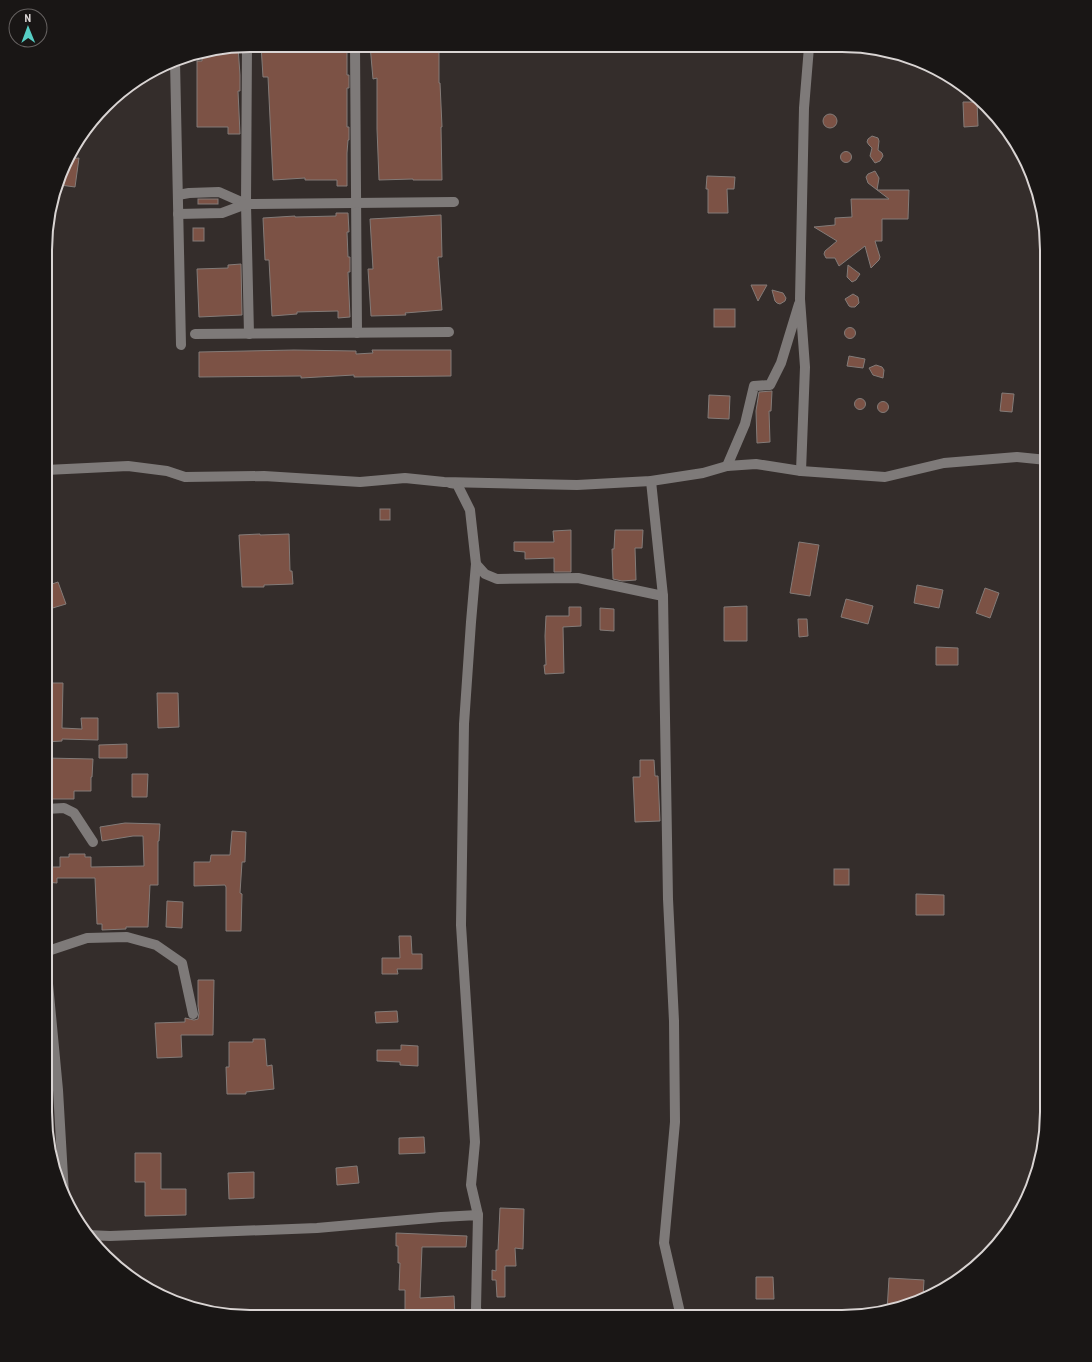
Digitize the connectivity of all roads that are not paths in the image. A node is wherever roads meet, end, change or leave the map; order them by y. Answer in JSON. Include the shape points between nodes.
{"nodes":[{"id":1,"x":247,"y":52,"type":"edge"},
{"id":2,"x":356,"y":52,"type":"edge"},
{"id":3,"x":809,"y":52,"type":"edge"},
{"id":4,"x":175,"y":67,"type":"edge"},
{"id":5,"x":178,"y":195,"type":"junction"},
{"id":6,"x":454,"y":202,"type":"dead end"},
{"id":7,"x":356,"y":203,"type":"junction"},
{"id":8,"x":246,"y":204,"type":"junction"},
{"id":9,"x":178,"y":214,"type":"junction"},
{"id":10,"x":800,"y":299,"type":"junction"},
{"id":11,"x":449,"y":332,"type":"dead end"},
{"id":12,"x":357,"y":333,"type":"junction"},
{"id":13,"x":195,"y":334,"type":"dead end"},
{"id":14,"x":249,"y":334,"type":"junction"},
{"id":15,"x":181,"y":346,"type":"dead end"},
{"id":16,"x":1040,"y":459,"type":"edge"},
{"id":17,"x":727,"y":466,"type":"junction"},
{"id":18,"x":52,"y":470,"type":"edge"},
{"id":19,"x":801,"y":471,"type":"junction"},
{"id":20,"x":444,"y":482,"type":"junction"},
{"id":21,"x":651,"y":482,"type":"junction"},
{"id":22,"x":476,"y":564,"type":"junction"},
{"id":23,"x":663,"y":596,"type":"junction"},
{"id":24,"x":52,"y":809,"type":"edge"},
{"id":25,"x":93,"y":842,"type":"dead end"},
{"id":26,"x":52,"y":950,"type":"edge"},
{"id":27,"x":193,"y":1014,"type":"dead end"},
{"id":28,"x":52,"y":1026,"type":"edge"},
{"id":29,"x":63,"y":1179,"type":"edge"},
{"id":30,"x":478,"y":1215,"type":"junction"},
{"id":31,"x":95,"y":1235,"type":"edge"},
{"id":32,"x":476,"y":1310,"type":"edge"},
{"id":33,"x":679,"y":1310,"type":"edge"}],
"edges":[{"from":1,"to":8,"type":"street"},
{"from":2,"to":7,"type":"street"},
{"from":3,"to":10,"type":"street","via":[[804,108]]},
{"from":4,"to":5,"type":"street"},
{"from":5,"to":8,"type":"street","via":[[219,192]]},
{"from":5,"to":9,"type":"street"},
{"from":6,"to":7,"type":"street"},
{"from":7,"to":8,"type":"street"},
{"from":7,"to":12,"type":"street"},
{"from":8,"to":9,"type":"street","via":[[222,213]]},
{"from":8,"to":14,"type":"street"},
{"from":9,"to":15,"type":"street"},
{"from":10,"to":17,"type":"street","via":[[781,363],[770,385],[754,386],[745,424]]},
{"from":10,"to":19,"type":"street","via":[[805,367]]},
{"from":11,"to":12,"type":"street"},
{"from":12,"to":14,"type":"street"},
{"from":13,"to":14,"type":"street"},
{"from":16,"to":19,"type":"street","via":[[1017,457],[944,463],[885,477]]},
{"from":17,"to":19,"type":"street","via":[[756,464]]},
{"from":17,"to":21,"type":"street"},
{"from":18,"to":20,"type":"street","via":[[128,466],[167,471],[185,477],[264,476],[360,482],[405,478]]},
{"from":20,"to":21,"type":"street","via":[[577,485]]},
{"from":20,"to":22,"type":"street","via":[[457,484],[470,510]]},
{"from":21,"to":23,"type":"street"},
{"from":22,"to":23,"type":"street","via":[[485,574],[497,579],[578,578]]},
{"from":22,"to":30,"type":"street","via":[[464,724],[461,925],[475,1142],[471,1185]]},
{"from":23,"to":33,"type":"street","via":[[668,892],[676,1122],[664,1243]]},
{"from":24,"to":25,"type":"street","via":[[64,808],[74,813]]},
{"from":26,"to":27,"type":"street","via":[[87,938],[126,937],[156,945],[182,962]]},
{"from":28,"to":29,"type":"street"},
{"from":30,"to":31,"type":"street","via":[[317,1228]]},
{"from":30,"to":32,"type":"street"}]}
